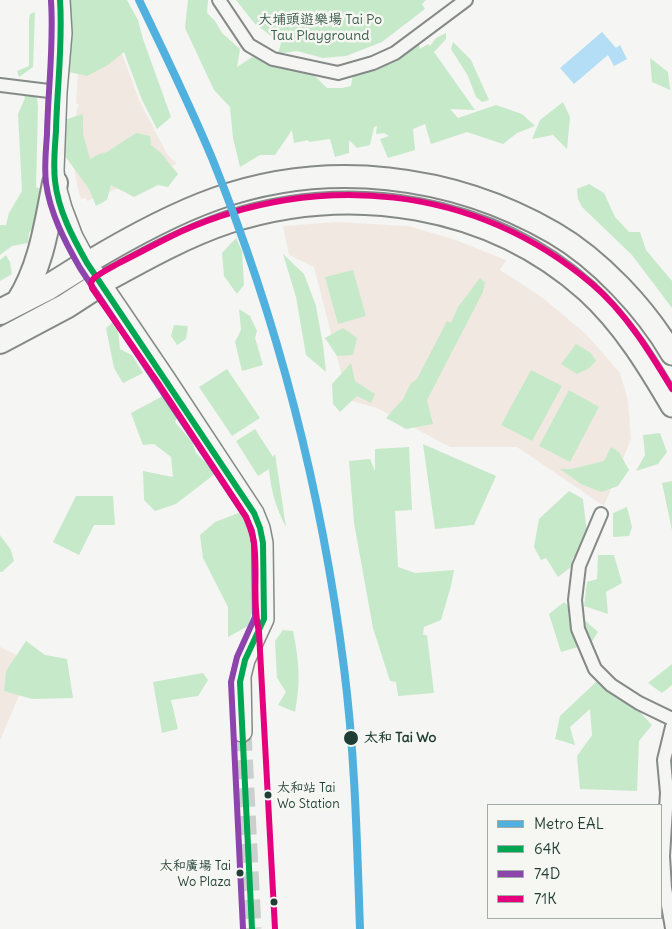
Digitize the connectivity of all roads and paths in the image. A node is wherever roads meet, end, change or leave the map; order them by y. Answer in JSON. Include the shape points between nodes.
{"nodes":[{"id":1,"x":60,"y":0,"type":"edge"},
{"id":2,"x":219,"y":0,"type":"edge"},
{"id":3,"x":466,"y":0,"type":"edge"},
{"id":4,"x":0,"y":85,"type":"edge"},
{"id":5,"x":57,"y":92,"type":"junction"},
{"id":6,"x":55,"y":183,"type":"junction"},
{"id":7,"x":87,"y":263,"type":"junction"},
{"id":8,"x":100,"y":284,"type":"junction"},
{"id":9,"x":9,"y":307,"type":"edge"},
{"id":10,"x":0,"y":342,"type":"edge"},
{"id":11,"x":672,"y":354,"type":"edge"},
{"id":12,"x":672,"y":406,"type":"edge"},
{"id":13,"x":601,"y":514,"type":"dead end"},
{"id":14,"x":672,"y":719,"type":"edge"},
{"id":15,"x":672,"y":727,"type":"edge"},
{"id":16,"x":242,"y":732,"type":"tunnel mouth"},
{"id":17,"x":670,"y":797,"type":"edge"},
{"id":18,"x":672,"y":928,"type":"edge"}],
"edges":[{"from":1,"to":5,"type":"street","via":[[62,33]]},
{"from":2,"to":3,"type":"street","via":[[249,45],[273,60],[338,73],[395,53]]},
{"from":4,"to":5,"type":"street"},
{"from":5,"to":6,"type":"street"},
{"from":6,"to":7,"type":"street","via":[[73,237]]},
{"from":6,"to":9,"type":"highway","via":[[46,230],[28,287]]},
{"from":7,"to":8,"type":"street"},
{"from":7,"to":9,"type":"highway"},
{"from":7,"to":11,"type":"main road","via":[[174,216],[215,198],[257,187],[334,176],[365,176],[428,184],[519,214],[578,249],[627,294]]},
{"from":8,"to":10,"type":"highway"},
{"from":8,"to":12,"type":"main road","via":[[190,237],[268,212],[340,202],[412,207],[479,225],[511,239],[562,271],[587,291],[617,323],[641,354]]},
{"from":8,"to":16,"type":"street","via":[[249,506],[260,528],[264,619],[241,676]]},
{"from":13,"to":14,"type":"street","via":[[579,566],[575,600],[578,629],[595,669],[611,685]]},
{"from":15,"to":17,"type":"street","via":[[664,760]]},
{"from":17,"to":18,"type":"street","via":[[663,856]]}]}
